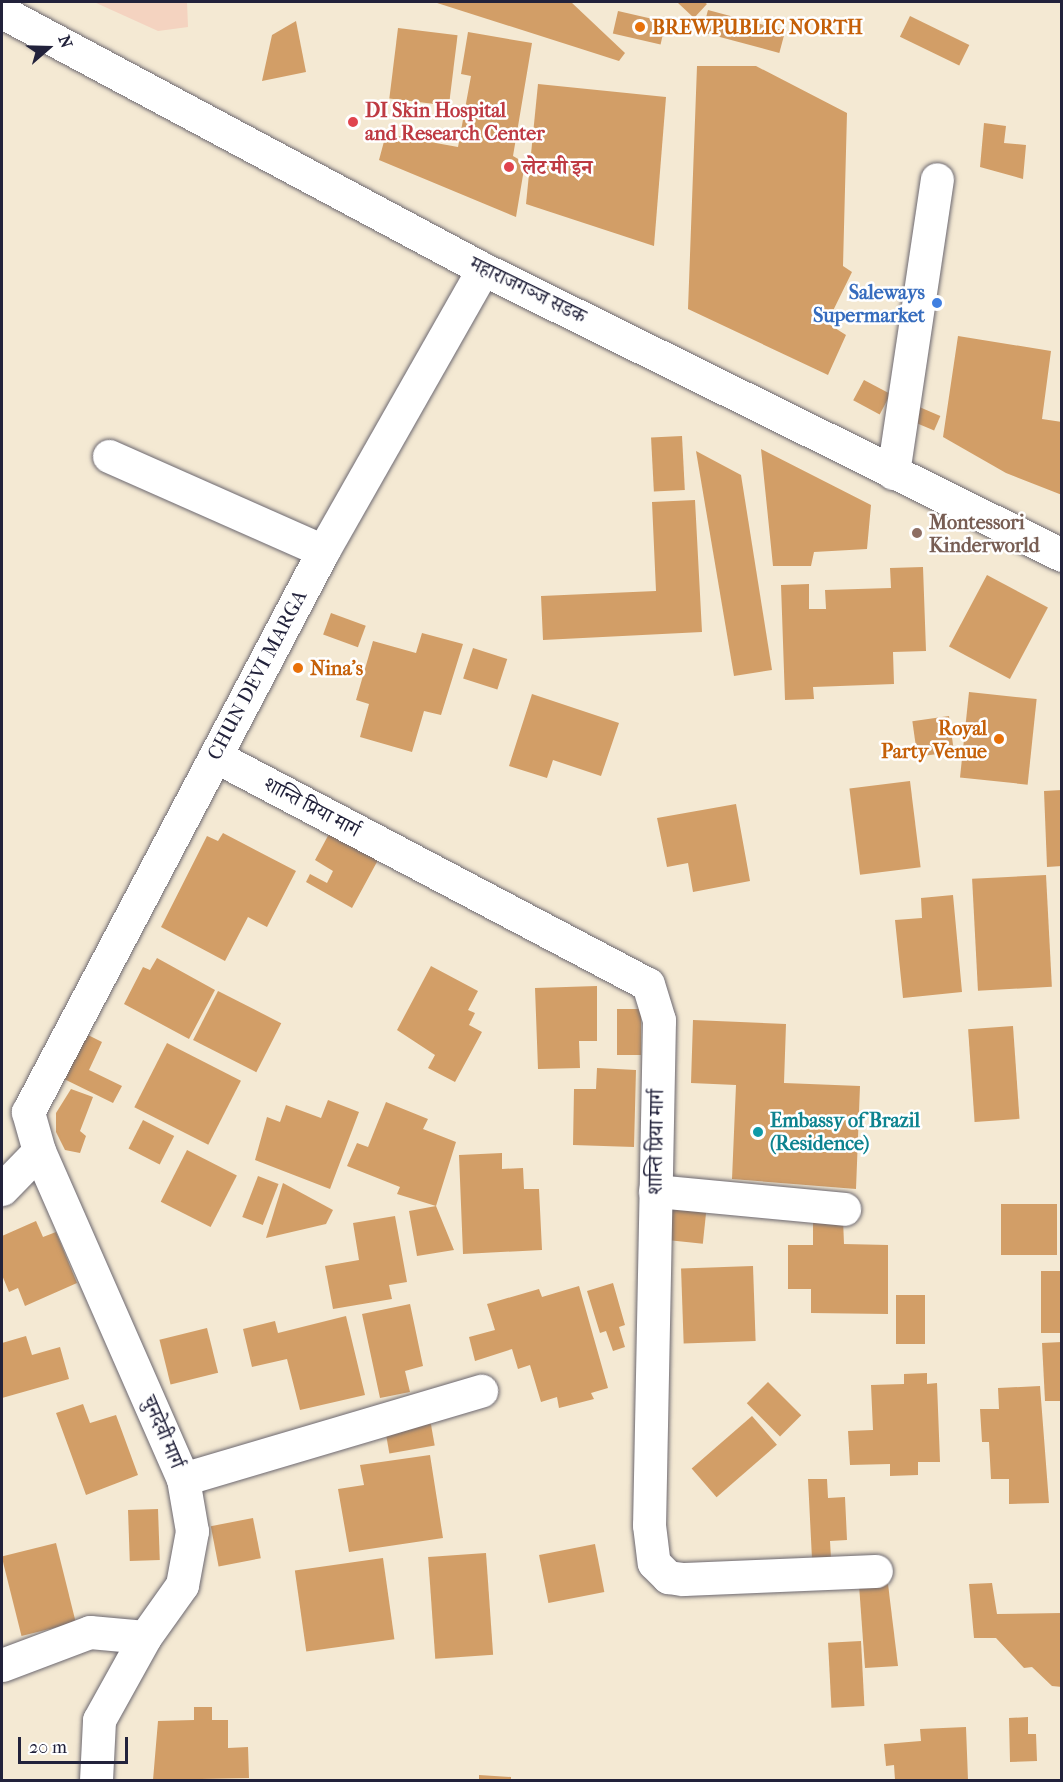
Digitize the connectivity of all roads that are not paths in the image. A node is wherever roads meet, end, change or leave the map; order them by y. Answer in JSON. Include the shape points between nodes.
{"nodes":[{"id":1,"x":2,"y":12,"type":"edge"},
{"id":2,"x":937,"y":178,"type":"dead end"},
{"id":3,"x":483,"y":269,"type":"junction"},
{"id":4,"x":109,"y":456,"type":"dead end"},
{"id":5,"x":893,"y":473,"type":"junction"},
{"id":6,"x":322,"y":551,"type":"junction"},
{"id":7,"x":1062,"y":555,"type":"edge"},
{"id":8,"x":215,"y":756,"type":"junction"},
{"id":9,"x":23,"y":1103,"type":"edge"},
{"id":10,"x":39,"y":1151,"type":"junction"},
{"id":11,"x":2,"y":1189,"type":"edge"},
{"id":12,"x":655,"y":1191,"type":"junction"},
{"id":13,"x":844,"y":1209,"type":"dead end"},
{"id":14,"x":480,"y":1391,"type":"dead end"},
{"id":15,"x":183,"y":1479,"type":"junction"},
{"id":16,"x":876,"y":1571,"type":"dead end"},
{"id":17,"x":145,"y":1637,"type":"junction"},
{"id":18,"x":2,"y":1665,"type":"edge"},
{"id":19,"x":96,"y":1780,"type":"edge"}],
"edges":[{"from":1,"to":3,"type":"street","name":"महाराजगञ्ज सडक"},
{"from":2,"to":5,"type":"street"},
{"from":3,"to":5,"type":"street","name":"महाराजगञ्ज सडक"},
{"from":3,"to":6,"type":"street","name":"CHUN DEVI MARGA"},
{"from":4,"to":6,"type":"street"},
{"from":5,"to":7,"type":"street","name":"महाराजगञ्ज सडक"},
{"from":6,"to":8,"type":"street","name":"CHUN DEVI MARGA"},
{"from":8,"to":9,"type":"street","name":"CHUN DEVI MARGA"},
{"from":8,"to":12,"type":"street","name":"शान्ति प्रिया मार्ग","via":[[648,984],[659,1020]]},
{"from":9,"to":10,"type":"street","name":"चुनदेवी मार्ग"},
{"from":10,"to":11,"type":"street"},
{"from":10,"to":15,"type":"street","name":"चुनदेवी मार्ग"},
{"from":12,"to":13,"type":"street"},
{"from":12,"to":16,"type":"street","name":"शान्ति प्रिया मार्ग","via":[[649,1525],[654,1563],[668,1577],[683,1579]]},
{"from":14,"to":15,"type":"street"},
{"from":15,"to":17,"type":"street","name":"चुनदेवी मार्ग","via":[[192,1531],[189,1560],[182,1585]]},
{"from":17,"to":18,"type":"street","via":[[90,1632]]},
{"from":17,"to":19,"type":"street","name":"चुनदेवी मार्ग","via":[[99,1720]]}]}
